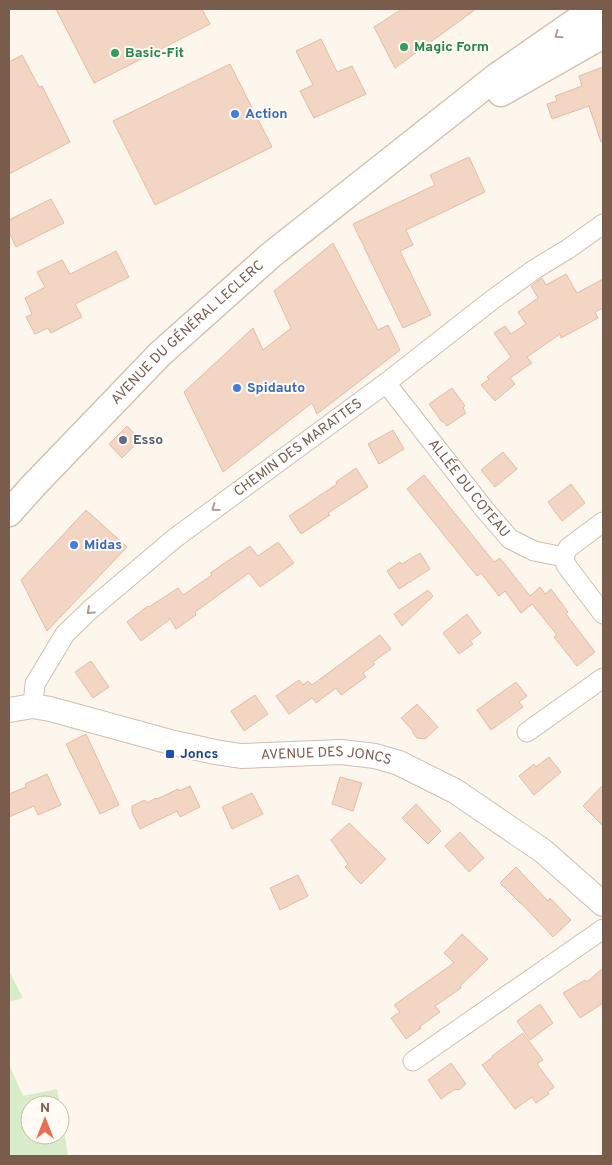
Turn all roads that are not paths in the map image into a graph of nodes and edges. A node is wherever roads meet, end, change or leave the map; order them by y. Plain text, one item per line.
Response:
1 (599, 9) edge
2 (603, 35) edge
3 (382, 168) junction
4 (603, 224) edge
5 (386, 383) junction
6 (9, 513) edge
7 (603, 522) edge
8 (564, 557) junction
9 (603, 614) edge
10 (603, 678) edge
11 (33, 706) junction
12 (9, 710) edge
13 (527, 732) dead end
14 (603, 904) edge
15 (603, 929) edge
16 (413, 1061) dead end

1 -> 3 main road, AVENUE DU GÉNÉRAL LECLERC
2 - 3 main road, AVENUE DU GÉNÉRAL LECLERC
3 - 6 main road, AVENUE DU GÉNÉRAL LECLERC
4 - 5 street, CHEMIN DES MARATTES
5 - 8 street, ALLÉE DU COTEAU
5 -> 11 street, CHEMIN DES MARATTES
7 - 8 street
8 - 9 street
10 - 13 street
11 - 12 street, AVENUE DES JONCS
11 - 14 street, AVENUE DES JONCS
15 - 16 street

